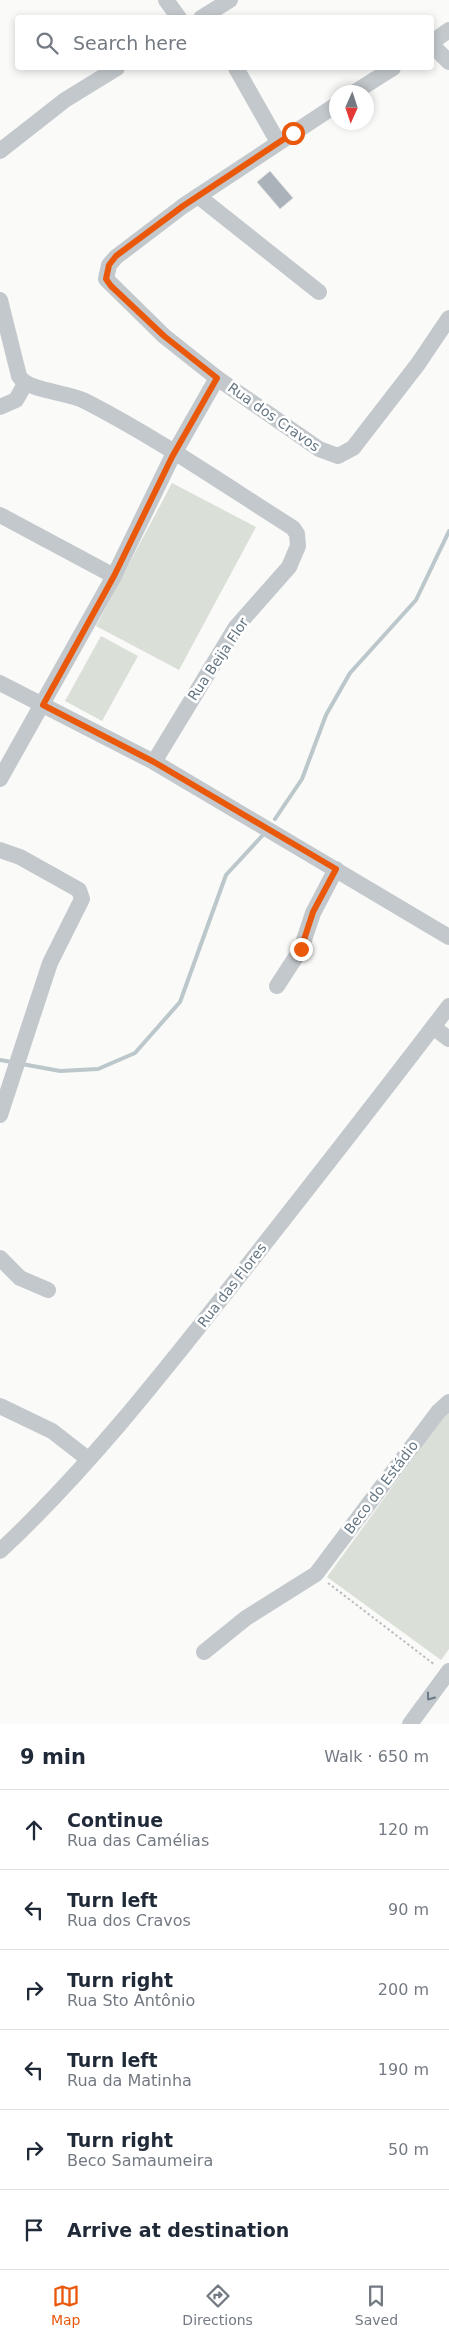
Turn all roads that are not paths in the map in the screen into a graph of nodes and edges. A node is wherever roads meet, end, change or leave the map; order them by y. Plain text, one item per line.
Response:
1 (166, 0) edge
2 (230, 0) edge
3 (177, 15) edge
4 (207, 15) edge
5 (449, 30) edge
6 (434, 42) edge
7 (434, 46) edge
8 (449, 62) edge
9 (114, 70) edge
10 (237, 70) edge
11 (390, 70) edge
12 (366, 85) edge
13 (329, 109) edge
14 (278, 142) junction
15 (0, 151) edge
16 (198, 196) junction
17 (319, 292) dead end
18 (0, 300) edge
19 (449, 318) edge
20 (217, 378) junction
21 (25, 384) junction
22 (0, 407) edge
23 (174, 452) junction
24 (0, 515) edge
25 (114, 576) junction
26 (0, 683) edge
27 (43, 705) junction
28 (154, 762) junction
29 (0, 779) edge
30 (0, 850) edge
31 (336, 869) junction
32 (449, 937) edge
33 (277, 986) dead end
34 (449, 1006) edge
35 (433, 1027) junction
36 (449, 1039) edge
37 (0, 1116) edge
38 (0, 1258) edge
39 (48, 1290) dead end
40 (449, 1402) edge
41 (0, 1406) edge
42 (88, 1459) junction
43 (0, 1551) edge
44 (204, 1652) dead end
45 (448, 1672) edge
46 (410, 1724) edge

1 - 3 street
2 - 4 street
5 - 6 street
7 - 8 street
9 - 15 street
10 - 14 street
11 - 12 street
13 - 14 street
14 - 16 street
16 - 17 street
16 - 20 street, Rua dos Cravos
18 - 21 street
19 - 20 street, Rua dos Cravos
20 - 23 street
21 - 22 street
21 - 23 street
23 - 25 street
23 - 28 street, Rua Beija Flor
24 - 25 street
25 - 27 street
26 - 27 street
27 - 28 street
27 - 29 street
28 - 31 street
30 - 37 street
31 - 32 street
31 - 33 street
34 - 35 street, Rua das Flores
35 - 36 street
35 - 42 street, Rua das Flores
38 - 39 street
40 - 44 street, Beco do Estádio
41 - 42 street
42 - 43 street, Rua das Flores
45 -> 46 street

